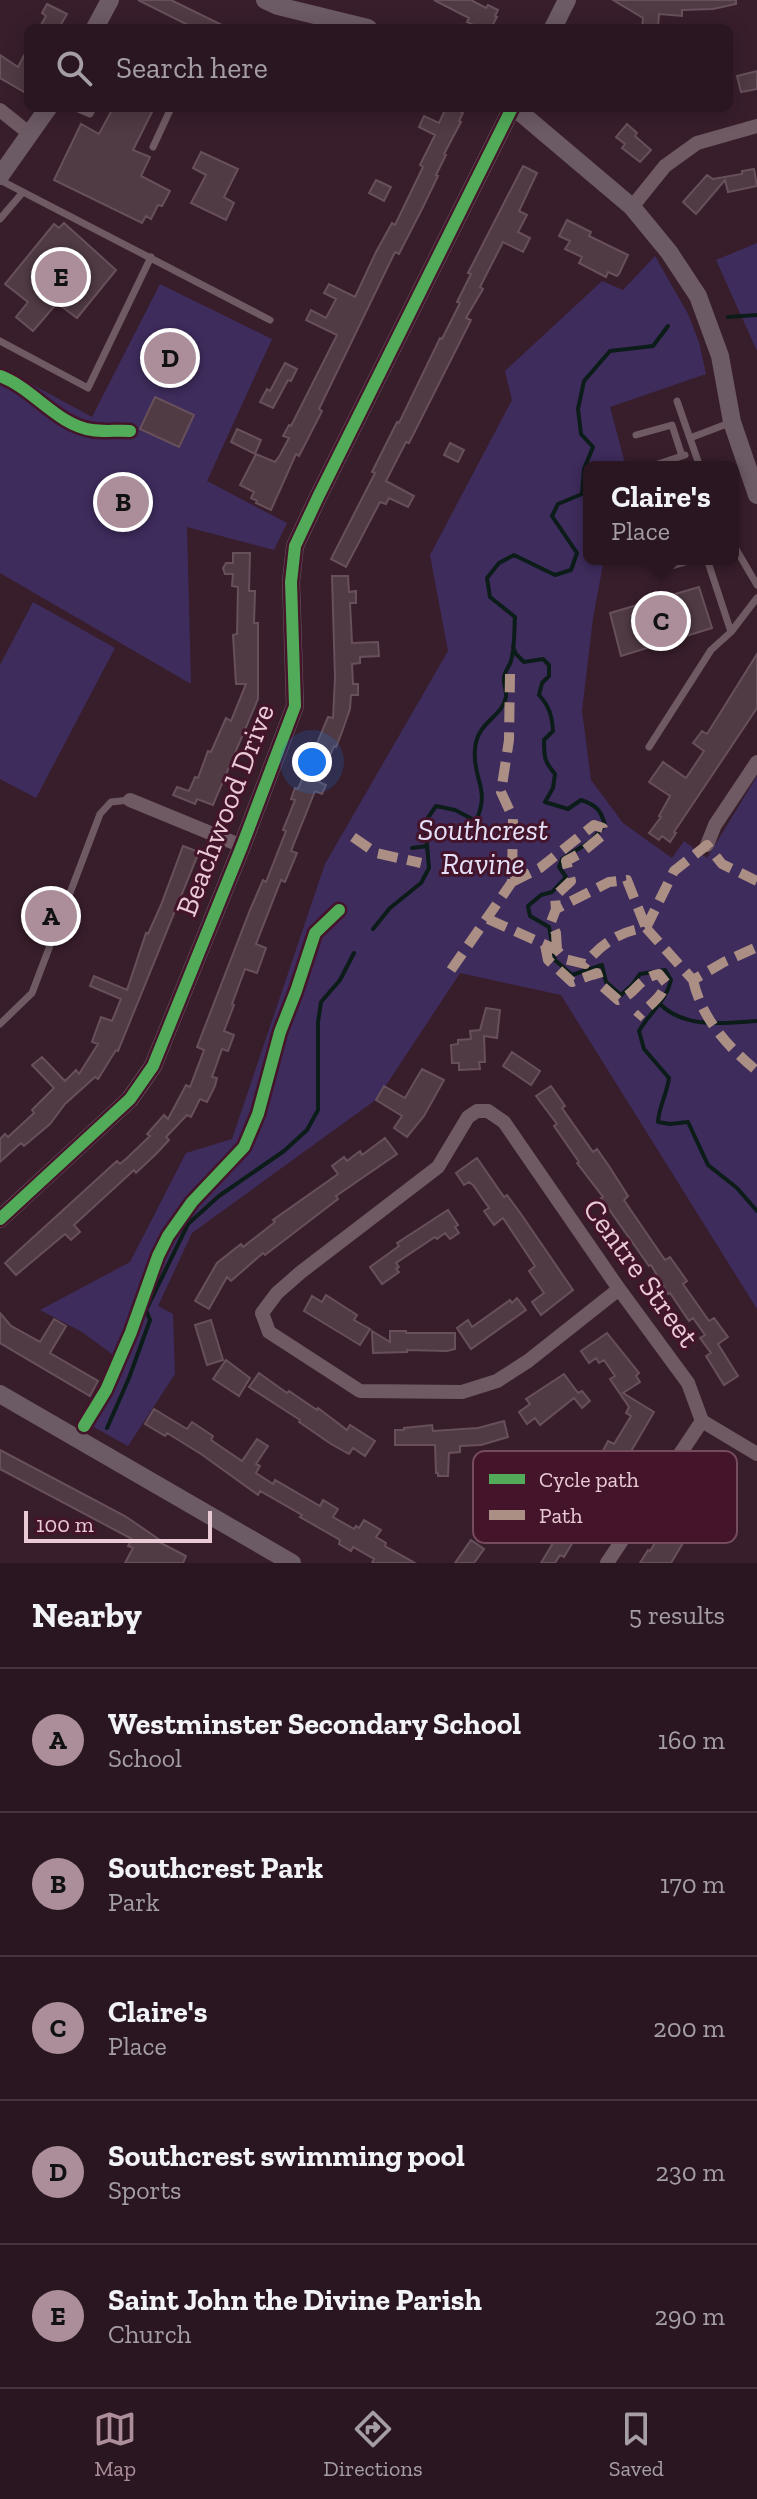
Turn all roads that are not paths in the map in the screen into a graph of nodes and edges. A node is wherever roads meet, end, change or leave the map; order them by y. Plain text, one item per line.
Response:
1 (110, 0) edge
2 (265, 0) edge
3 (567, 0) edge
4 (98, 24) edge
5 (352, 24) edge
6 (555, 24) edge
7 (0, 110) edge
8 (45, 112) edge
9 (169, 112) edge
10 (512, 112) edge
11 (519, 112) edge
12 (757, 126) edge
13 (30, 134) junction
14 (153, 147) dead end
15 (0, 178) edge
16 (23, 192) junction
17 (632, 207) junction
18 (0, 219) edge
19 (151, 257) junction
20 (270, 320) dead end
21 (0, 341) edge
22 (677, 401) dead end
23 (732, 422) junction
24 (636, 435) dead end
25 (690, 438) junction
26 (694, 451) junction
27 (682, 456) junction
28 (667, 461) edge
29 (698, 461) edge
30 (757, 495) edge
31 (739, 555) edge
32 (675, 565) edge
33 (709, 565) edge
34 (658, 570) dead end
35 (757, 585) edge
36 (757, 598) edge
37 (731, 632) junction
38 (649, 747) dead end
39 (757, 762) edge
40 (130, 800) joint
41 (707, 845) dead end
42 (242, 846) junction
43 (0, 1024) edge
44 (0, 1219) edge
45 (619, 1289) junction
46 (0, 1394) edge
47 (702, 1421) junction
48 (682, 1451) edge
49 (757, 1454) edge
50 (620, 1543) edge
51 (292, 1563) edge
52 (607, 1563) edge

1 - 4 street
2 - 5 street
3 - 6 street
7 - 13 street
8 - 13 street
9 - 14 lane
10 - 42 street, Beachwood Drive
11 - 17 street
12 - 17 street
13 - 15 street
15 - 16 lane
16 - 18 lane
16 - 19 lane
17 - 23 street
19 - 20 lane
19 - 21 lane
22 - 25 lane
23 - 25 lane
23 - 30 street
24 - 27 lane
25 - 26 lane
26 - 27 lane
26 - 29 lane
27 - 28 lane
31 - 35 lane
32 - 34 lane
33 - 37 lane
36 - 37 lane
37 - 38 lane
39 - 41 street
40 - 42 street
40 - 43 lane
42 - 44 street, Beachwood Drive
45 - 45 street, Centre Street
45 - 47 street, Centre Street
46 - 51 street
47 - 48 street
47 - 49 street
50 - 52 street

